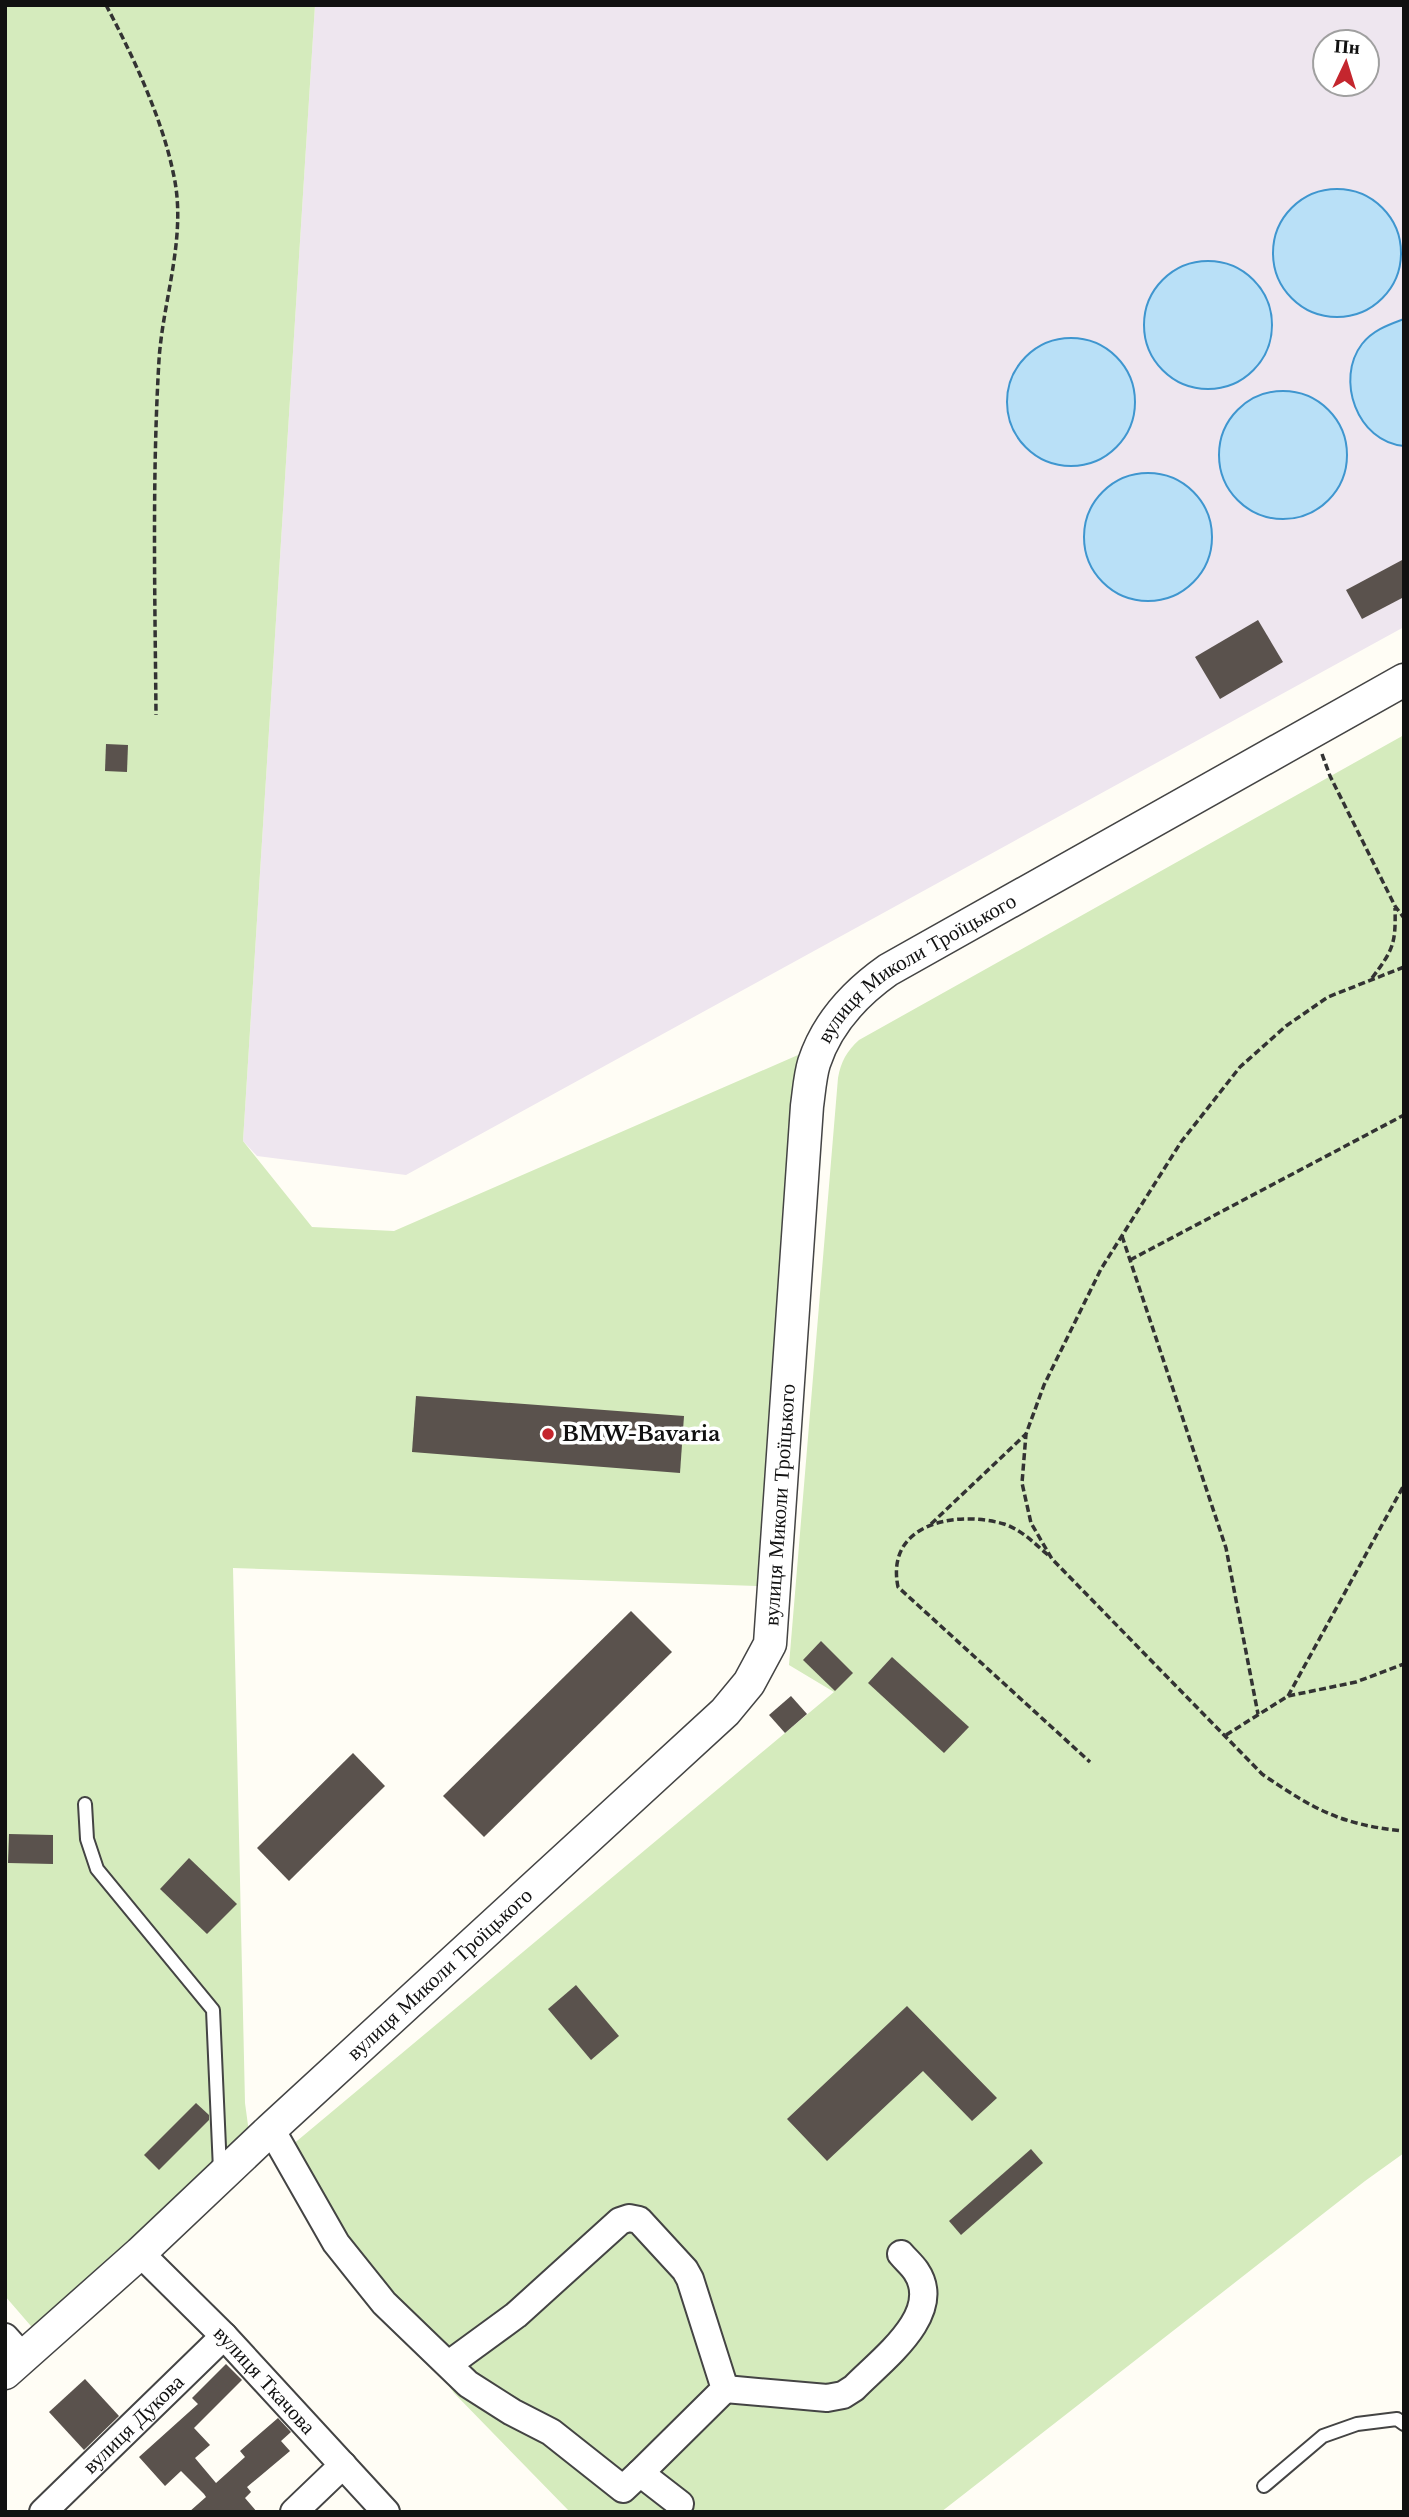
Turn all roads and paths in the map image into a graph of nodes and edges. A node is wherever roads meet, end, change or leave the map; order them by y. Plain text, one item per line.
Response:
1 (106, 5) edge
2 (1404, 680) edge
3 (156, 715) dead end
4 (1314, 730) junction
5 (1395, 906) junction
6 (1404, 918) edge
7 (1404, 967) edge
8 (1371, 979) junction
9 (1404, 1115) edge
10 (1122, 1236) junction
11 (1130, 1260) junction
12 (1026, 1434) junction
13 (1404, 1485) edge
14 (929, 1526) junction
15 (1052, 1559) junction
16 (1404, 1664) edge
17 (1288, 1696) junction
18 (1258, 1714) junction
19 (1225, 1736) junction
20 (1090, 1762) dead end
21 (85, 1804) dead end
22 (1404, 1831) edge
23 (271, 2129) junction
24 (220, 2177) junction
25 (140, 2253) junction
26 (901, 2254) dead end
27 (224, 2336) junction
28 (11, 2356) edge
29 (449, 2364) junction
30 (725, 2389) junction
31 (1404, 2424) edge
32 (343, 2465) junction
33 (640, 2473) junction
34 (1264, 2486) dead end
35 (680, 2504) dead end
36 (43, 2512) edge
37 (294, 2512) edge
38 (386, 2512) edge

1 - 3 path
2 - 4 street, вулиця Миколи Троїцького
4 - 5 path
4 - 23 street, вулиця Миколи Троїцького
5 - 6 path
5 - 8 path
7 - 8 path
8 - 10 path
9 - 11 path
10 - 11 path
10 - 12 path
11 - 18 path
12 - 14 path
12 - 15 path
13 - 17 path
14 - 15 path
14 - 20 path
15 - 19 path
16 - 17 path
17 - 18 path
18 - 19 path
19 - 22 path
21 - 24 lane
23 - 24 street, вулиця Миколи Троїцького
23 - 29 street
24 - 25 street, вулиця Миколи Троїцького
25 - 27 street, вулиця Ткачова
25 - 28 street, вулиця Миколи Троїцького
26 - 30 street
27 - 32 street, вулиця Ткачова
27 - 36 street, вулиця Дукова
29 - 30 street
29 - 33 street
30 - 33 street
31 - 34 lane
32 - 37 street
32 - 38 street, вулиця Ткачова
33 - 35 street

